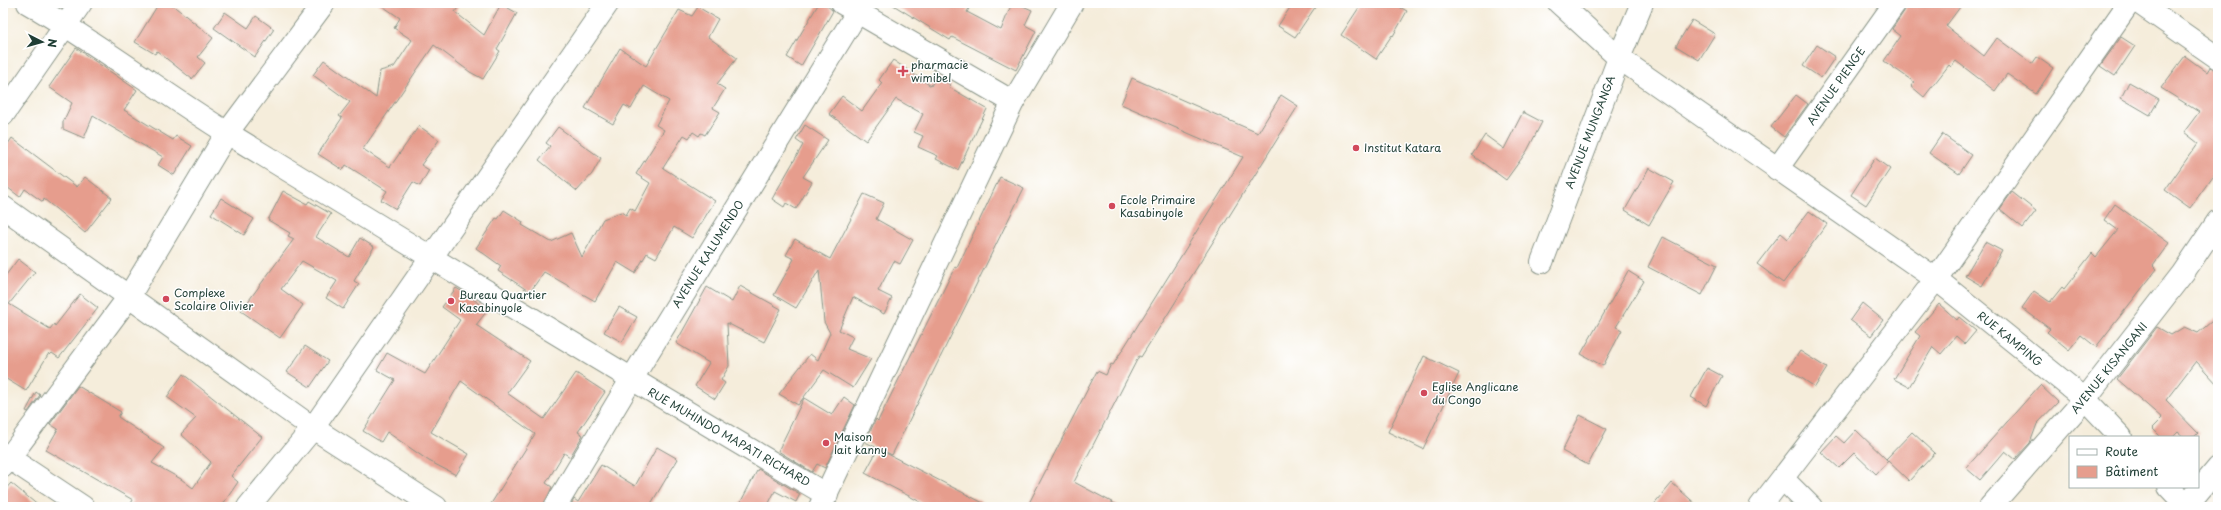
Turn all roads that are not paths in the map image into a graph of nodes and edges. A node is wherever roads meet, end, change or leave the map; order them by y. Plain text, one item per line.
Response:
1 (28, 3) edge
2 (81, 3) edge
3 (324, 3) edge
4 (608, 3) edge
5 (1072, 3) edge
6 (1559, 3) edge
7 (1642, 3) edge
8 (1895, 3) edge
9 (2128, 3) edge
10 (2139, 3) edge
11 (854, 6) edge
12 (66, 25) junction
13 (1618, 58) junction
14 (2218, 58) edge
15 (1013, 102) junction
16 (3, 115) edge
17 (227, 132) junction
18 (1777, 169) junction
19 (3, 207) edge
20 (2218, 221) edge
21 (431, 256) junction
22 (1542, 262) dead end
23 (1936, 279) junction
24 (128, 298) junction
25 (631, 380) junction
26 (2085, 400) junction
27 (313, 428) junction
28 (2120, 436) edge
29 (5, 460) edge
30 (2218, 468) edge
31 (1783, 479) junction
32 (2170, 488) edge
33 (823, 501) edge
34 (2187, 506) edge
35 (83, 507) edge
36 (248, 507) edge
37 (436, 507) edge
38 (555, 507) edge
39 (1760, 507) edge
40 (1811, 507) edge
41 (1990, 507) edge

1 - 12 street, RUE MUHINDO MAPATI RICHARD
2 - 12 street
3 - 17 street
4 - 21 street
5 - 15 street
6 - 13 street, RUE KAMPING
7 - 13 street, AVENUE MUNGANGA
8 - 18 street, AVENUE PIENGE
9 - 23 street
10 - 14 street
11 - 15 street
11 - 25 street, AVENUE KALUMENDO
12 - 16 street
12 - 17 street, RUE MUHINDO MAPATI RICHARD
13 - 18 street, RUE KAMPING
13 - 22 street, AVENUE MUNGANGA
15 - 33 street
17 - 21 street, RUE MUHINDO MAPATI RICHARD
17 - 24 street
18 - 23 street, RUE KAMPING
19 - 24 street
20 - 26 street, AVENUE KISANGANI
21 - 25 street, RUE MUHINDO MAPATI RICHARD
21 - 27 street
23 - 26 street, RUE KAMPING
23 - 31 street
24 - 27 street
24 - 29 street
25 - 33 street, RUE MUHINDO MAPATI RICHARD
25 - 38 street, AVENUE KALUMENDO
26 - 28 street, RUE KAMPING
26 - 41 street, AVENUE KISANGANI
27 - 36 street
27 - 37 street
29 - 35 street
30 - 34 street
31 - 39 street
31 - 40 street
32 - 34 street

